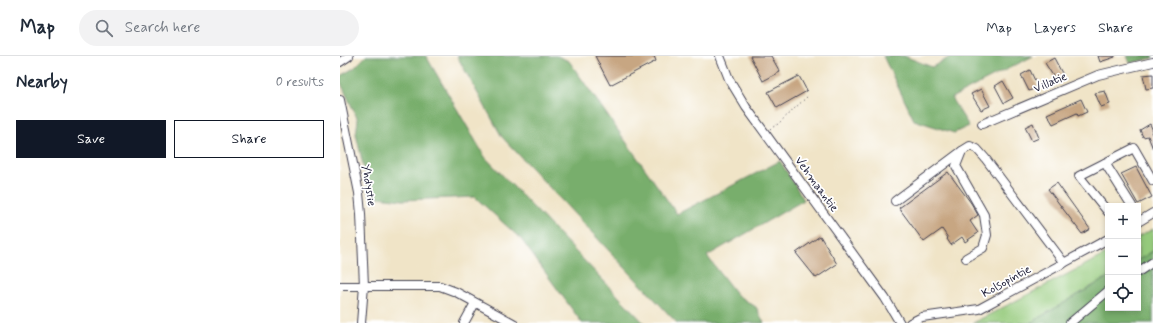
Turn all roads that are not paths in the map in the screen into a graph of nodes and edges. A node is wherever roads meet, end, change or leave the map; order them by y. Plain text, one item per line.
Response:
1 (349, 56) edge
2 (720, 56) edge
3 (340, 62) edge
4 (1153, 62) edge
5 (340, 100) edge
6 (982, 124) dead end
7 (962, 151) junction
8 (1104, 163) junction
9 (1153, 181) edge
10 (895, 201) dead end
11 (1130, 203) edge
12 (1105, 208) edge
13 (1153, 214) edge
14 (1141, 218) edge
15 (1105, 241) edge
16 (966, 258) dead end
17 (1153, 262) edge
18 (1064, 263) junction
19 (1141, 270) edge
20 (340, 286) edge
21 (364, 286) junction
22 (1105, 294) edge
23 (475, 302) junction
24 (360, 323) edge
25 (464, 323) edge
26 (513, 323) edge
27 (900, 323) edge
28 (910, 323) edge
29 (1070, 323) edge

1 - 3 street
2 - 27 street, Vehmaantie
4 - 6 street, Villatie
5 - 21 street, Yhdystie
7 - 10 street
7 - 16 street
7 - 18 street
8 - 9 street
8 - 11 street
8 - 12 street
13 - 14 street
15 - 18 street, Kolsopintie
17 - 19 street
18 - 28 street, Kolsopintie
20 - 21 street
21 - 23 street
21 - 24 street, Yhdystie
22 - 29 street
23 - 25 street
23 - 26 street

